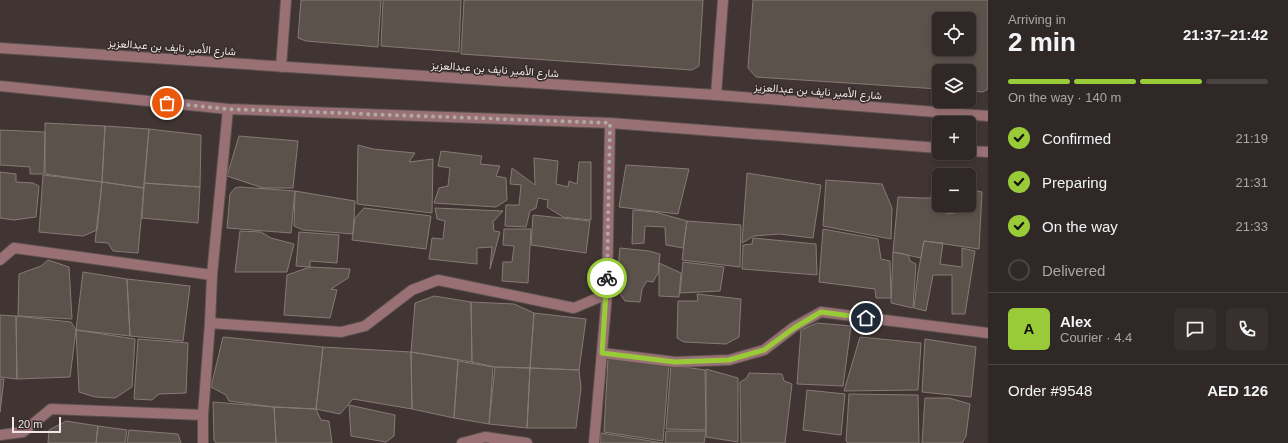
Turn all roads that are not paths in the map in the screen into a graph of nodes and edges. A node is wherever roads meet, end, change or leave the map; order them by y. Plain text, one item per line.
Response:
1 (286, 0) edge
2 (723, 0) edge
3 (0, 48) edge
4 (282, 67) junction
5 (0, 86) edge
6 (716, 96) junction
7 (228, 109) junction
8 (988, 116) edge
9 (610, 123) junction
10 (932, 147) edge
11 (976, 151) edge
12 (988, 152) edge
13 (0, 260) edge
14 (212, 275) junction
15 (607, 294) junction
16 (210, 323) junction
17 (988, 333) edge
18 (602, 353) junction
19 (203, 415) junction
20 (0, 435) edge
21 (203, 443) edge
22 (462, 443) edge
23 (527, 443) edge
24 (594, 443) edge

1 - 4 street
2 - 6 street
3 - 4 street, شارع الأمير نايف بن عبدالعزيز
4 - 6 street, شارع الأمير نايف بن عبدالعزيز
5 - 7 street
6 - 8 street, شارع الأمير نايف بن عبدالعزيز
7 - 9 street
7 - 14 street
9 - 10 street
9 - 15 street
11 - 12 street
13 - 14 street
14 - 16 street
15 - 16 street
15 - 18 street
16 - 19 street
17 - 18 street
18 - 24 street
19 - 20 street
19 - 21 street
22 - 23 street

